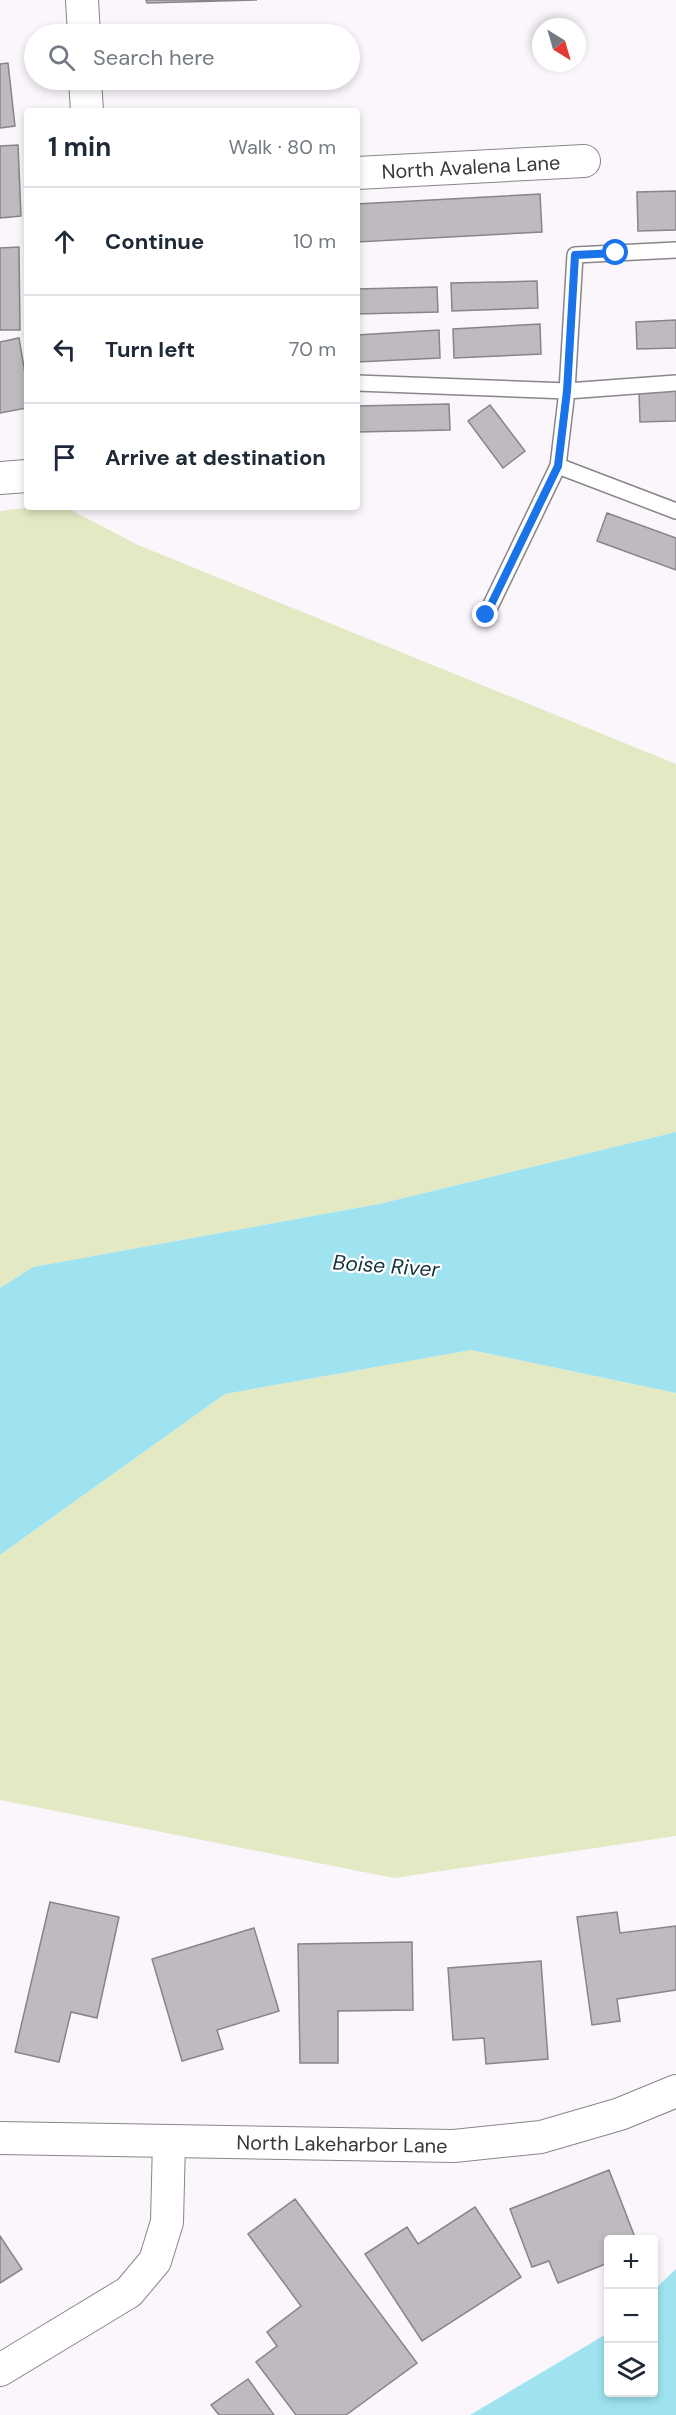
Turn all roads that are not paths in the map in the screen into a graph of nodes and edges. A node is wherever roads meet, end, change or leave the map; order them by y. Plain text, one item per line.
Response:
1 (82, 0) edge
2 (83, 24) edge
3 (86, 90) edge
4 (87, 108) edge
5 (584, 161) dead end
6 (360, 173) edge
7 (676, 250) edge
8 (360, 382) edge
9 (676, 383) edge
10 (567, 391) junction
11 (558, 466) junction
12 (24, 476) edge
13 (0, 478) edge
14 (676, 511) edge
15 (486, 615) dead end
16 (676, 2091) edge
17 (0, 2138) edge
18 (169, 2141) junction
19 (0, 2370) edge

1 - 2 street
3 - 4 street
5 - 6 street, North Avalena Lane
7 - 10 lane
8 - 10 lane
9 - 10 lane
10 - 11 lane
11 - 14 lane
11 - 15 lane
12 - 13 street
16 - 18 street, North Lakeharbor Lane
17 - 18 street, North Lakeharbor Lane
18 - 19 street

